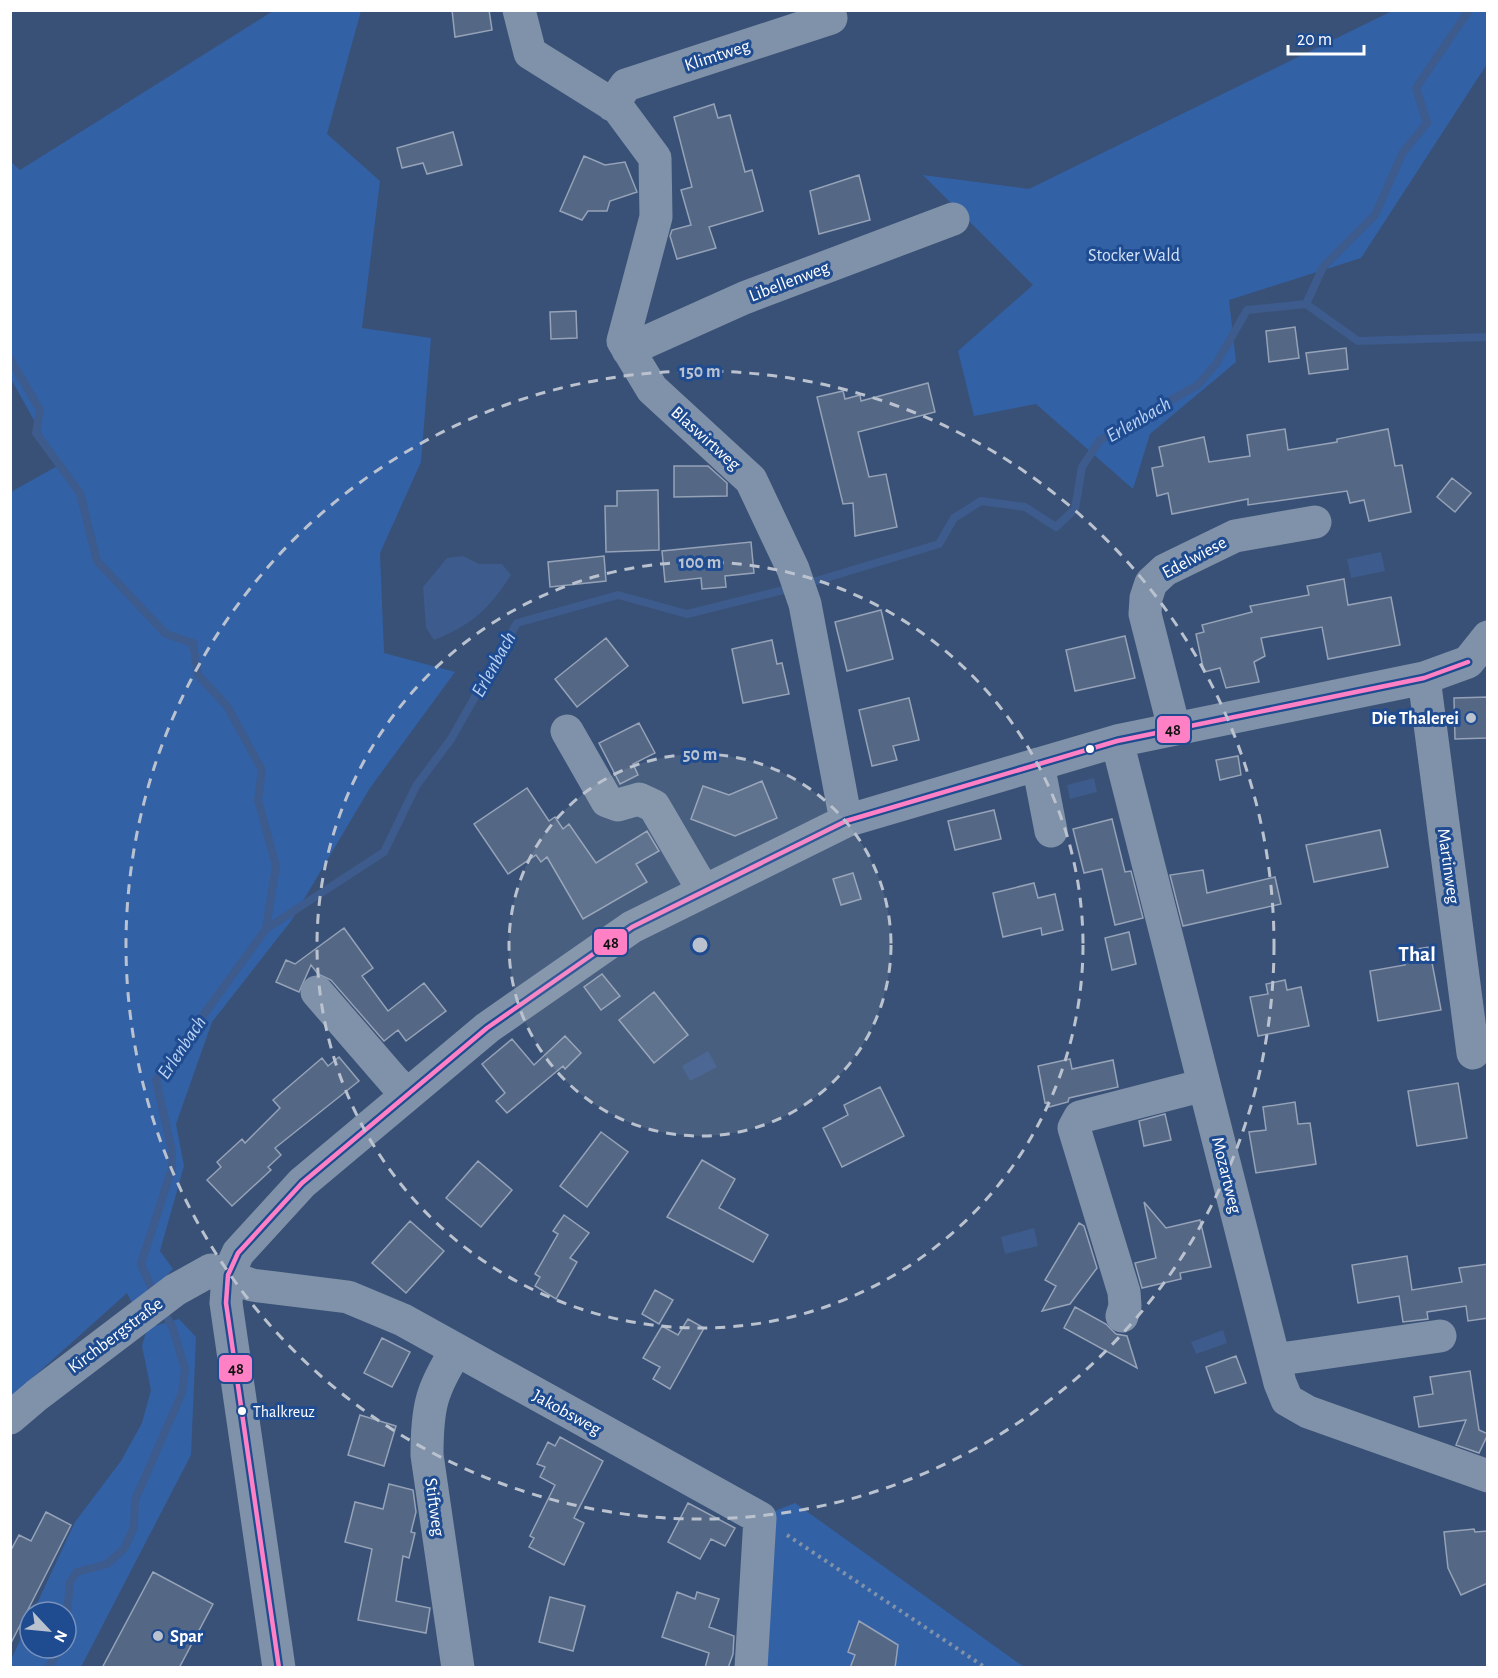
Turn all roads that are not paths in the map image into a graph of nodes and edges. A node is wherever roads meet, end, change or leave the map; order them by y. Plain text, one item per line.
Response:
1 (519, 10) edge
2 (831, 18) dead end
3 (612, 105) junction
4 (953, 219) dead end
5 (628, 350) junction
6 (1315, 522) dead end
7 (1481, 656) edge
8 (1424, 678) junction
9 (1174, 728) junction
10 (567, 731) dead end
11 (1117, 741) junction
12 (1038, 764) junction
13 (846, 821) junction
14 (1051, 831) dead end
15 (703, 890) junction
16 (317, 992) dead end
17 (1473, 1053) dead end
18 (1204, 1085) junction
19 (408, 1094) junction
20 (228, 1275) junction
21 (1122, 1316) dead end
22 (1440, 1336) dead end
23 (456, 1351) junction
24 (1274, 1360) junction
25 (10, 1418) edge
26 (1488, 1476) edge
27 (279, 1668) edge
28 (458, 1668) edge
29 (751, 1668) edge

1 - 3 street
2 - 3 street, Klimtweg
3 - 5 street
4 - 5 street, Libellenweg
5 - 13 street, Blaswirtweg
6 - 9 street, Edelwiese
7 - 8 street
8 - 9 street
8 - 17 street, Martinweg
9 - 11 street
10 - 15 street
11 - 12 street
11 - 18 street, Mozartweg
12 - 13 street
12 - 14 street
13 - 15 street
15 - 19 street
16 - 19 street
18 - 21 street
18 - 24 street, Mozartweg
19 - 20 street
20 - 23 street, Jakobsweg
20 - 25 street, Kirchbergstraße
20 - 27 street
22 - 24 street
23 - 28 street, Stiftweg
23 - 29 street, Jakobsweg
24 - 26 street, Mozartweg

